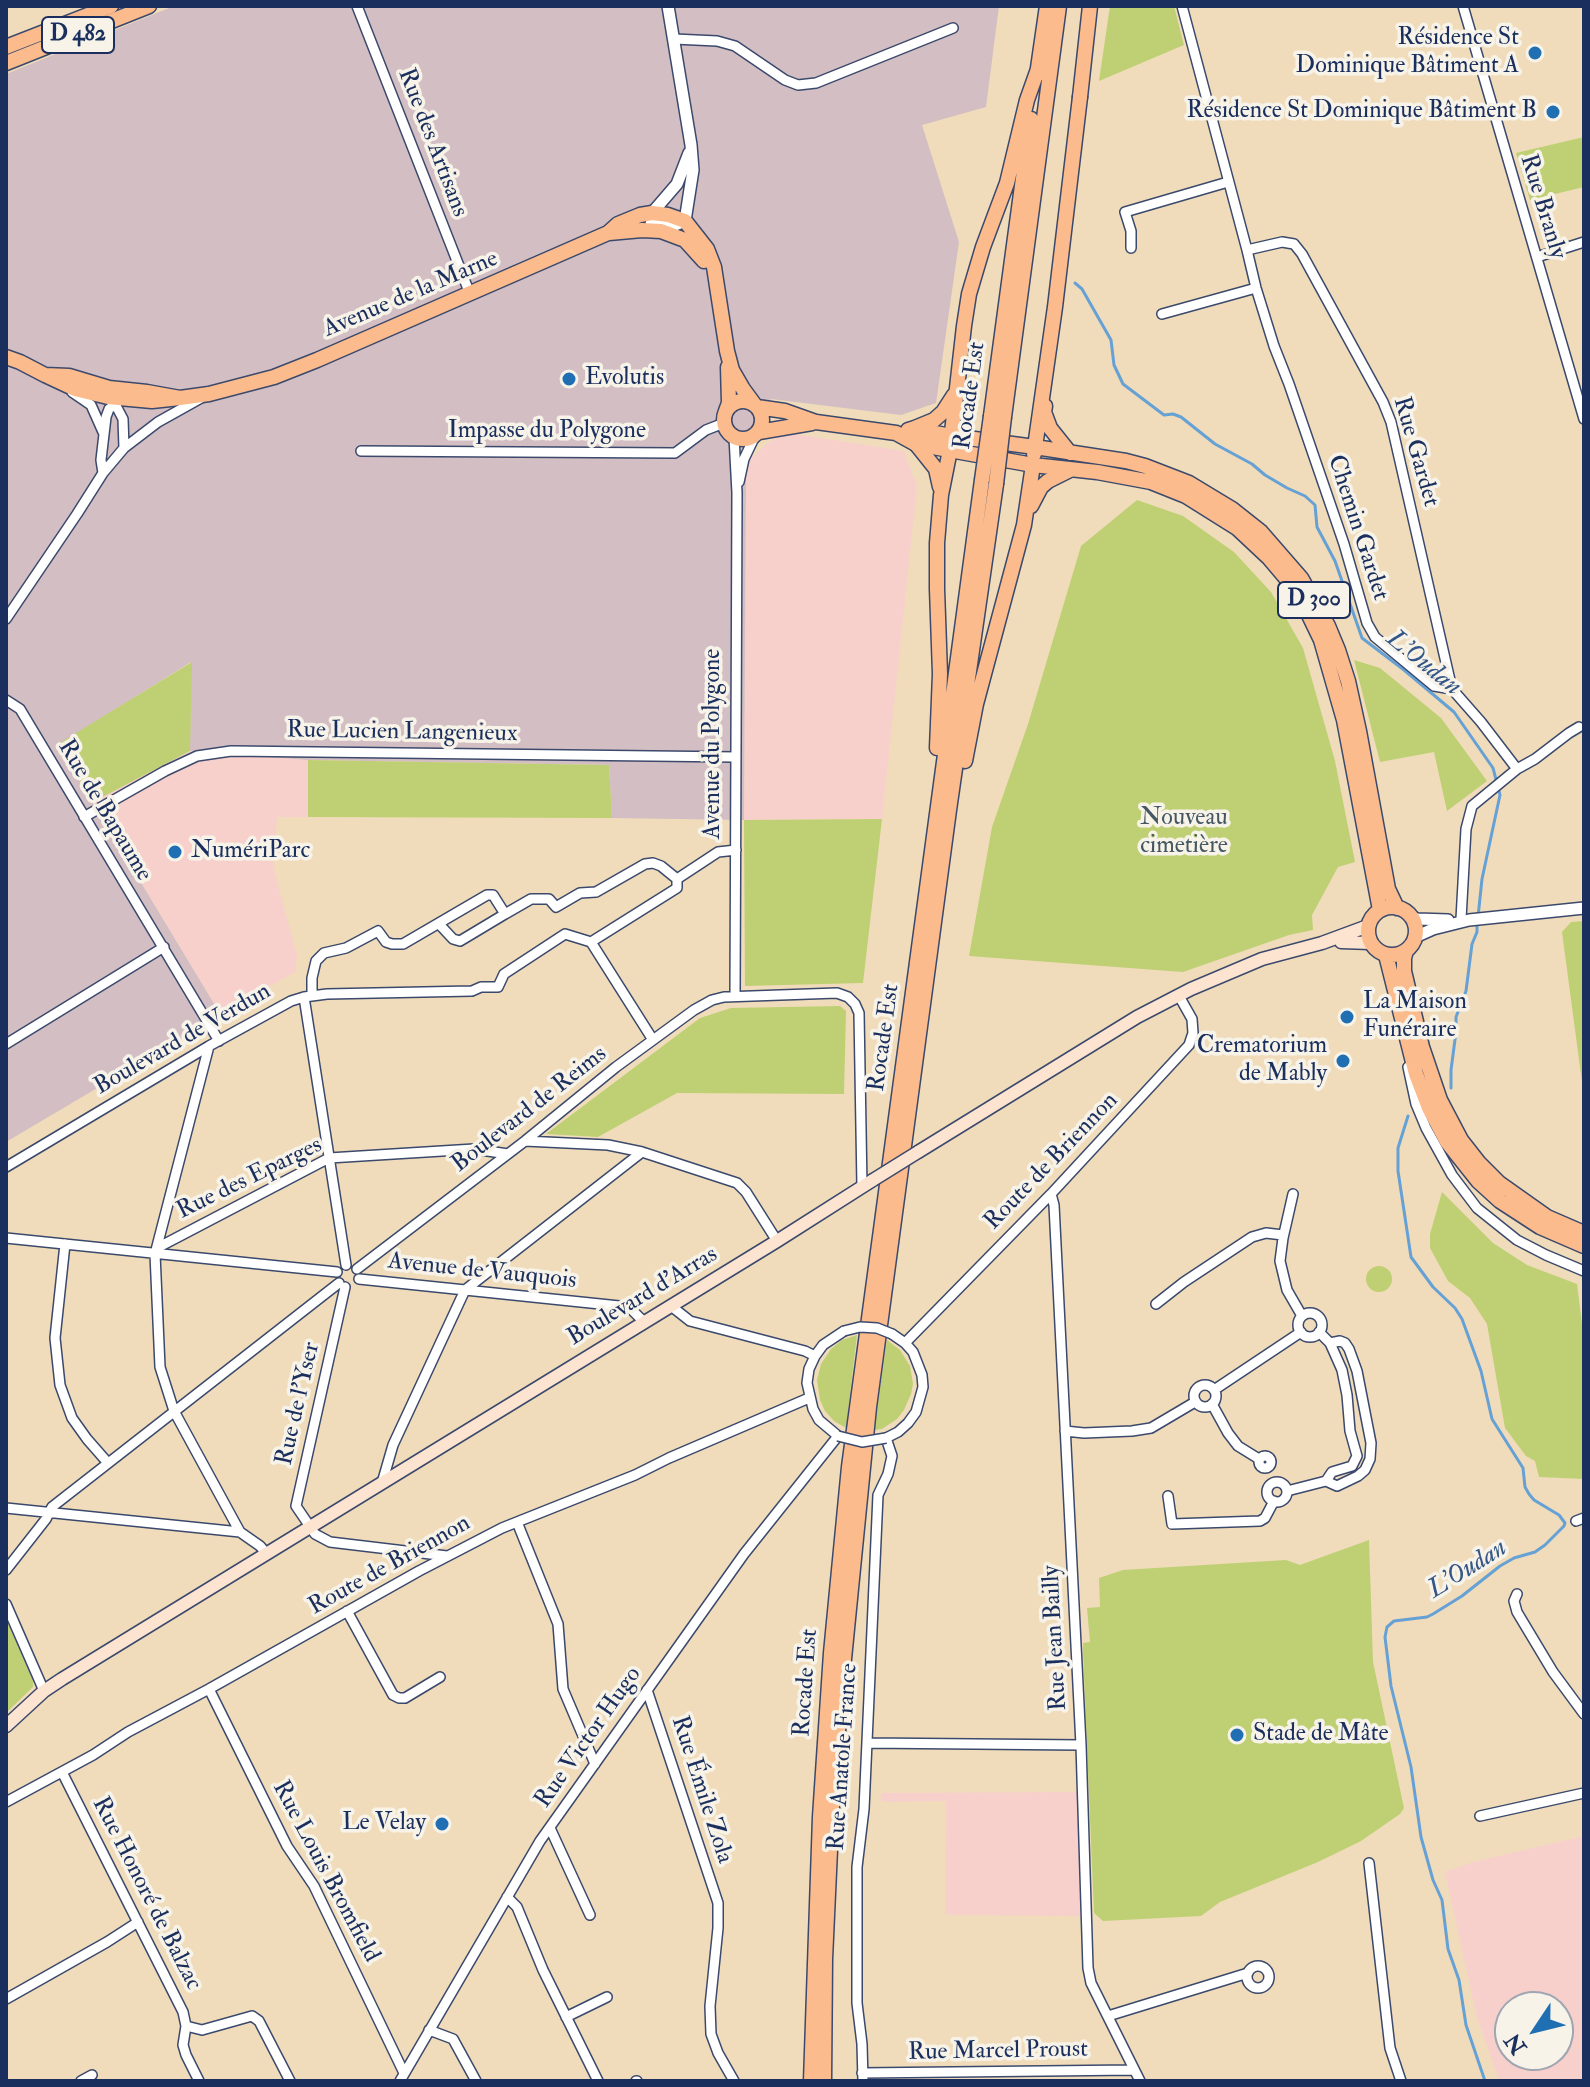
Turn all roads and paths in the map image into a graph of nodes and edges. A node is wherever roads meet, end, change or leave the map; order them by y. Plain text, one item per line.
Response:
1 (111, 6) edge
2 (149, 6) edge
3 (357, 6) edge
4 (668, 6) edge
5 (1047, 6) edge
6 (1059, 6) edge
7 (1093, 6) edge
8 (1182, 6) edge
9 (1463, 6) edge
10 (127, 10) edge
11 (953, 28) dead end
12 (674, 39) junction
13 (10, 50) edge
14 (1036, 100) junction
15 (1030, 135) junction
16 (691, 145) junction
17 (1228, 182) junction
18 (652, 213) junction
19 (685, 221) junction
20 (608, 233) junction
21 (1584, 242) edge
22 (1131, 248) dead end
23 (1247, 250) junction
24 (1537, 257) junction
25 (715, 284) junction
26 (1256, 288) junction
27 (470, 294) junction
28 (1162, 314) dead end
29 (1050, 341) junction
30 (727, 351) junction
31 (7, 359) edge
32 (45, 375) junction
33 (92, 383) junction
34 (956, 392) junction
35 (209, 394) junction
36 (120, 397) junction
37 (755, 405) junction
38 (725, 417) junction
39 (1584, 419) edge
40 (816, 422) junction
41 (912, 429) junction
42 (103, 432) junction
43 (896, 433) junction
44 (757, 434) junction
45 (734, 437) junction
46 (951, 443) junction
47 (916, 444) junction
48 (1035, 447) junction
49 (124, 448) junction
50 (361, 451) dead end
51 (1070, 453) junction
52 (1033, 465) junction
53 (1070, 470) junction
54 (103, 473) junction
55 (989, 482) junction
56 (737, 493) junction
57 (941, 495) junction
58 (1024, 525) junction
59 (6, 619) edge
60 (1452, 689) junction
61 (6, 700) edge
62 (1582, 727) edge
63 (736, 757) junction
64 (1517, 769) junction
65 (942, 772) junction
66 (949, 810) junction
67 (84, 817) junction
68 (736, 850) junction
69 (677, 879) junction
70 (1397, 908) junction
71 (1584, 908) edge
72 (1380, 910) junction
73 (505, 914) junction
74 (1411, 917) junction
75 (1465, 920) junction
76 (439, 924) junction
77 (1368, 926) junction
78 (1415, 937) junction
79 (591, 942) junction
80 (1322, 943) junction
81 (1371, 943) junction
82 (164, 947) junction
83 (1406, 951) junction
84 (1386, 955) junction
85 (308, 996) junction
86 (735, 996) junction
87 (1179, 996) junction
88 (1406, 1003) junction
89 (653, 1040) junction
90 (219, 1041) junction
91 (6, 1044) edge
92 (209, 1046) junction
93 (525, 1141) junction
94 (642, 1152) junction
95 (508, 1154) junction
96 (329, 1158) junction
97 (6, 1167) edge
98 (868, 1183) junction
99 (1051, 1194) junction
100 (1293, 1194) dead end
101 (1584, 1233) edge
102 (1283, 1235) junction
103 (6, 1238) edge
104 (777, 1241) junction
105 (65, 1244) junction
106 (1584, 1246) edge
107 (156, 1251) junction
108 (346, 1265) junction
109 (1584, 1271) edge
110 (358, 1274) junction
111 (340, 1281) junction
112 (465, 1290) junction
113 (1156, 1304) dead end
114 (671, 1306) junction
115 (1302, 1316) junction
116 (643, 1321) junction
117 (1301, 1332) junction
118 (1319, 1332) junction
119 (905, 1343) junction
120 (1330, 1343) junction
121 (815, 1356) junction
122 (1214, 1390) junction
123 (809, 1398) junction
124 (1195, 1402) junction
125 (1212, 1404) junction
126 (174, 1411) junction
127 (1065, 1431) junction
128 (838, 1436) junction
129 (886, 1438) junction
130 (108, 1463) junction
131 (1326, 1481) junction
132 (382, 1483) junction
133 (1274, 1483) junction
134 (1287, 1491) junction
135 (1168, 1496) dead end
136 (1274, 1501) junction
137 (6, 1508) edge
138 (49, 1513) junction
139 (517, 1522) junction
140 (309, 1526) junction
141 (240, 1532) junction
142 (266, 1553) junction
143 (447, 1556) junction
144 (6, 1570) edge
145 (1517, 1594) dead end
146 (6, 1604) edge
147 (347, 1611) junction
148 (440, 1677) dead end
149 (209, 1689) junction
150 (647, 1690) junction
151 (44, 1691) junction
152 (1584, 1714) edge
153 (6, 1726) edge
154 (867, 1743) junction
155 (1081, 1745) junction
156 (595, 1764) junction
157 (62, 1772) junction
158 (1584, 1793) edge
159 (6, 1802) edge
160 (1480, 1816) dead end
161 (550, 1828) junction
162 (1369, 1863) dead end
163 (507, 1897) junction
164 (590, 1915) dead end
165 (138, 1922) junction
166 (1248, 1973) dead end
167 (607, 1997) dead end
168 (6, 1999) edge
169 (1108, 2016) junction
170 (566, 2017) junction
171 (186, 2026) junction
172 (429, 2030) junction
173 (1134, 2070) junction
174 (92, 2075) dead end
175 (1072, 2076) edge
176 (402, 2077) edge
177 (862, 2077) edge
178 (950, 2077) edge
179 (81, 2081) edge
180 (199, 2081) edge
181 (290, 2081) edge
182 (476, 2081) edge
183 (598, 2081) edge
184 (734, 2081) edge
185 (811, 2081) edge
186 (824, 2081) edge
187 (1140, 2081) edge
188 (1401, 2081) edge

1 - 13 main road, D 482
2 - 10 main road, D 482
3 - 27 street, Rue des Artisans
4 - 12 street
5 - 14 main road, Rocade Est
6 - 14 main road, Rocade Est
7 - 29 main road
8 - 17 street, Chemin Gardet
9 - 24 street, Rue Branly
10 - 13 main road, D 482
11 - 12 street
12 - 16 street
14 - 15 main road, Rocade Est
14 - 15 main road
15 - 34 main road
15 - 55 main road, Rocade Est, bridge
16 - 18 street, Avenue de la Marne
16 - 19 street
17 - 22 street
17 - 23 street, Chemin Gardet
18 - 19 main road
18 - 20 main road, Avenue de la Marne
19 - 20 street
19 - 25 main road
20 - 25 main road
20 - 27 main road, Avenue de la Marne
21 - 24 street
23 - 26 street, Chemin Gardet
23 - 60 street, Rue Gardet
24 - 39 street, Rue Branly
25 - 30 main road
26 - 28 street
26 - 60 street, Chemin Gardet
27 - 35 main road, Avenue de la Marne
29 - 48 main road
29 - 51 main road
30 - 37 main road
30 - 38 main road
31 - 32 main road, Avenue de la Marne
32 - 33 main road, Avenue de la Marne
32 - 36 main road, Avenue de la Marne
32 - 42 street
33 - 36 street
33 - 36 main road, Avenue de la Marne
34 - 41 main road
34 - 46 main road
35 - 36 main road, Avenue de la Marne
35 - 49 street
36 - 42 street
36 - 49 street
37 - 38 main road
37 - 40 main road
37 - 44 main road
38 - 45 main road
38 - 50 street, Impasse du Polygone
40 - 43 main road
40 - 44 main road
41 - 43 main road
41 - 46 main road
42 - 54 street
43 - 47 main road
44 - 45 main road
44 - 56 street, Avenue du Polygone
45 - 56 street, Avenue du Polygone
46 - 47 main road
46 - 48 main road, D 300
46 - 52 main road, D 300
46 - 57 main road
47 - 57 main road
48 - 51 main road, D 300
48 - 52 main road
49 - 54 street
51 - 70 main road, D 300
52 - 53 main road, D 300
52 - 58 main road
53 - 58 main road
53 - 72 main road, D 300
54 - 59 street
55 - 65 main road, Rocade Est
55 - 66 main road, Rocade Est
56 - 63 street, Avenue du Polygone
57 - 65 main road
58 - 66 main road
60 - 64 street
61 - 67 street, Rue de Bapaume
62 - 64 street
63 - 67 street, Rue Lucien Langenieux
63 - 68 street, Avenue du Polygone
64 - 75 street
65 - 185 main road, Rocade Est
66 - 186 main road, Rocade Est
67 - 82 street, Rue de Bapaume
68 - 69 street
68 - 86 street, Avenue du Polygone
69 - 73 street
69 - 79 street
70 - 72 main road
70 - 74 main road
71 - 75 street
72 - 77 main road
73 - 76 street
73 - 76 street
74 - 75 street
74 - 78 main road
75 - 78 street
76 - 85 street
77 - 80 main road, Boulevard d'Arras
77 - 81 main road
78 - 83 main road
79 - 85 street, Boulevard de Verdun
79 - 89 street
80 - 81 main road, Boulevard d'Arras
80 - 87 main road, Boulevard d'Arras
81 - 84 main road
82 - 90 street, Rue de Bapaume
82 - 91 street
83 - 84 main road
83 - 88 main road
84 - 88 main road
85 - 90 street, Boulevard de Verdun
85 - 96 street
86 - 89 street, Boulevard de Reims
86 - 98 street, Boulevard de Reims
87 - 98 main road, Boulevard d'Arras, bridge
87 - 99 street, Route de Briennon
88 - 101 main road
88 - 106 main road
88 - 109 street
89 - 93 street, Boulevard de Reims
90 - 92 street, Boulevard de Verdun
92 - 97 street, Boulevard de Verdun
92 - 107 street
93 - 94 street
93 - 95 street, Boulevard de Reims
94 - 104 street
94 - 112 street
95 - 96 street, Rue des Eparges
95 - 110 street, Boulevard de Reims
96 - 107 street, Rue des Eparges
96 - 108 street
98 - 104 main road, Boulevard d'Arras
99 - 119 street, Route de Briennon
99 - 127 street, Rue Jean Bailly
100 - 102 street
102 - 113 street
102 - 115 street
103 - 105 street
104 - 114 main road, Boulevard d'Arras
105 - 107 street
105 - 130 street
107 - 111 street
107 - 126 street
108 - 110 street
108 - 111 street
110 - 111 street
110 - 112 street, Avenue de Vauquois
111 - 126 street
111 - 140 street, Rue de l'Yser
112 - 116 street, Avenue de Vauquois
112 - 132 street
114 - 116 main road, Boulevard d'Arras
114 - 121 street
115 - 117 street
115 - 118 street
116 - 132 main road, Boulevard d'Arras
117 - 118 street
117 - 122 street
118 - 120 street
119 - 121 street, bridge
119 - 129 street
120 - 131 street
120 - 131 street
121 - 123 street
122 - 124 street
122 - 125 street
123 - 128 street
123 - 139 street, Route de Briennon
124 - 125 street
124 - 127 street
125 - 133 street
126 - 130 street
126 - 141 street
127 - 155 street, Rue Jean Bailly
128 - 129 street, bridge
128 - 150 street, Rue Victor Hugo
129 - 154 street, Rue Anatole France
130 - 138 street
131 - 134 street
132 - 140 main road, Boulevard d'Arras
133 - 134 street
133 - 136 street
134 - 136 street
135 - 136 street
137 - 138 street
138 - 141 street
138 - 144 street
139 - 143 street, Route de Briennon
139 - 156 street
140 - 142 main road, Boulevard d'Arras
140 - 143 street
141 - 142 street
142 - 151 main road, Boulevard d'Arras
143 - 147 street, Route de Briennon
145 - 152 street
146 - 151 street
147 - 148 street
147 - 149 street, Route de Briennon
149 - 157 street, Route de Briennon
149 - 176 street, Rue Louis Bromfield
150 - 156 street, Rue Victor Hugo
150 - 184 street, Rue Émile Zola
151 - 153 main road, Boulevard d'Arras
154 - 155 street
154 - 177 street, Rue Anatole France
155 - 169 street, Rue Jean Bailly
156 - 161 street, Rue Victor Hugo
157 - 159 street, Route de Briennon
157 - 165 street, Rue Honoré de Balzac
158 - 160 street
161 - 163 street, Rue Victor Hugo
161 - 164 street
162 - 188 street
163 - 170 street
163 - 172 street, Rue Victor Hugo
165 - 168 street
165 - 171 street, Rue Honoré de Balzac
166 - 169 street
167 - 170 street
169 - 173 street, Rue Jean Bailly
170 - 183 street
171 - 180 street, Rue Honoré de Balzac
171 - 181 street
172 - 176 street, Rue Victor Hugo
172 - 182 street
173 - 175 street, Rue Marcel Proust
173 - 187 street, Rue Jean Bailly
174 - 179 street
175 - 178 street, Rue Marcel Proust
177 - 178 street, Rue Marcel Proust

